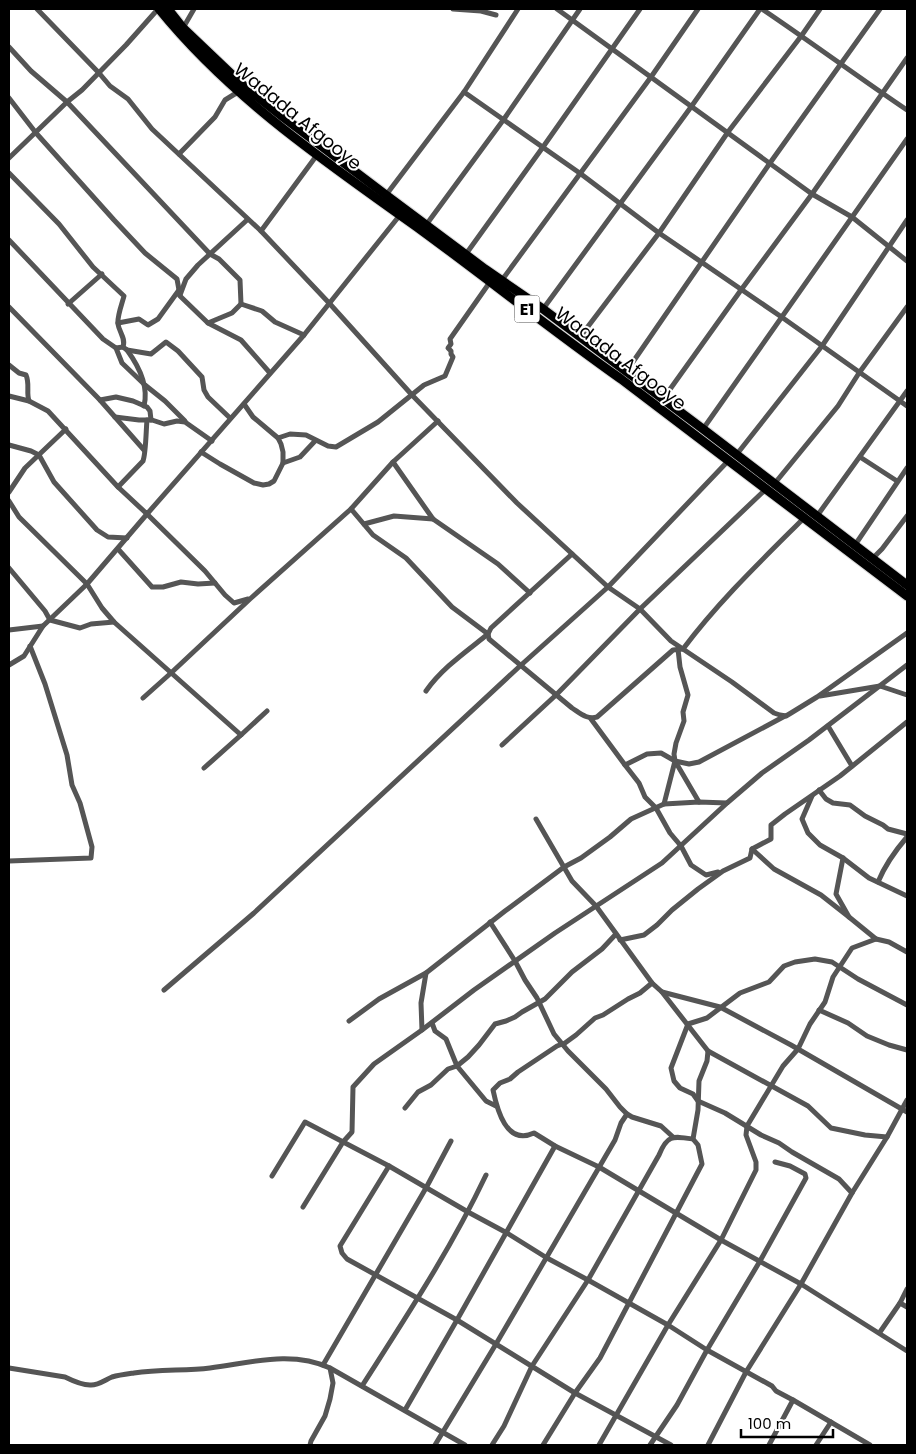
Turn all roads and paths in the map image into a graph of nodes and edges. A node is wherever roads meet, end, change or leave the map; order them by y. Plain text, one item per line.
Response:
1 (158, 9) edge
2 (168, 9) edge
3 (194, 9) edge
4 (453, 9) edge
5 (518, 9) edge
6 (557, 9) edge
7 (580, 9) edge
8 (640, 9) edge
9 (698, 9) edge
10 (761, 9) edge
11 (820, 9) edge
12 (880, 9) edge
13 (41, 10) edge
14 (496, 14) dead end
15 (571, 20) junction
16 (183, 28) junction
17 (802, 36) junction
18 (9, 47) edge
19 (611, 49) junction
20 (907, 58) edge
21 (841, 65) junction
22 (99, 72) junction
23 (651, 78) junction
24 (238, 92) junction
25 (464, 92) junction
26 (882, 93) junction
27 (9, 98) edge
28 (67, 102) junction
29 (691, 106) junction
30 (907, 110) edge
31 (504, 119) junction
32 (36, 132) junction
33 (728, 132) junction
34 (907, 139) edge
35 (543, 147) junction
36 (179, 154) junction
37 (317, 155) junction
38 (9, 158) edge
39 (770, 163) junction
40 (9, 173) edge
41 (581, 174) junction
42 (812, 194) junction
43 (386, 195) junction
44 (620, 204) junction
45 (400, 215) junction
46 (852, 216) junction
47 (247, 220) junction
48 (907, 220) edge
49 (426, 225) junction
50 (261, 231) junction
51 (659, 233) junction
52 (9, 240) edge
53 (889, 246) junction
54 (210, 254) junction
55 (466, 254) junction
56 (907, 261) edge
57 (702, 262) junction
58 (102, 274) junction
59 (502, 280) junction
60 (490, 282) junction
61 (741, 290) junction
62 (179, 293) junction
63 (68, 304) junction
64 (241, 304) junction
65 (330, 304) junction
66 (9, 307) edge
67 (907, 307) edge
68 (542, 309) junction
69 (783, 318) junction
70 (118, 323) junction
71 (208, 323) junction
72 (304, 335) junction
73 (580, 338) junction
74 (822, 346) junction
75 (116, 348) junction
76 (125, 348) junction
77 (9, 365) edge
78 (626, 372) junction
79 (270, 373) junction
80 (859, 373) junction
81 (144, 385) junction
82 (907, 391) edge
83 (412, 395) junction
84 (9, 396) edge
85 (663, 399) junction
86 (100, 400) junction
87 (29, 401) junction
88 (900, 402) junction
89 (244, 404) junction
90 (144, 406) junction
91 (907, 406) edge
92 (115, 417) junction
93 (230, 418) junction
94 (149, 420) junction
95 (438, 421) junction
96 (185, 422) junction
97 (66, 429) junction
98 (703, 429) junction
99 (278, 438) junction
100 (212, 441) junction
101 (315, 441) junction
102 (9, 445) edge
103 (144, 450) junction
104 (201, 452) junction
105 (39, 454) junction
106 (737, 454) junction
107 (860, 457) junction
108 (729, 460) junction
109 (393, 462) junction
110 (283, 463) junction
111 (907, 468) edge
112 (897, 482) junction
113 (771, 485) junction
114 (118, 486) junction
115 (9, 492) edge
116 (9, 500) edge
117 (350, 509) junction
118 (147, 514) junction
119 (817, 516) junction
120 (907, 516) edge
121 (804, 518) junction
122 (433, 519) junction
123 (364, 524) junction
124 (127, 538) junction
125 (855, 545) junction
126 (118, 549) junction
127 (572, 554) junction
128 (873, 558) junction
129 (9, 568) edge
130 (215, 583) junction
131 (87, 584) junction
132 (907, 585) edge
133 (608, 587) junction
134 (530, 593) junction
135 (907, 596) edge
136 (250, 599) junction
137 (640, 609) junction
138 (50, 620) junction
139 (114, 622) junction
140 (43, 626) junction
141 (9, 630) edge
142 (907, 633) edge
143 (488, 634) junction
144 (30, 646) junction
145 (680, 649) junction
146 (9, 665) edge
147 (907, 665) edge
148 (520, 666) junction
149 (171, 673) junction
150 (880, 686) junction
151 (426, 691) dead end
152 (556, 695) junction
153 (907, 695) edge
154 (817, 697) junction
155 (143, 698) dead end
156 (267, 711) dead end
157 (786, 716) junction
158 (592, 719) junction
159 (907, 722) edge
160 (828, 726) junction
161 (241, 735) junction
162 (502, 745) dead end
163 (675, 761) junction
164 (625, 765) junction
165 (852, 766) junction
166 (204, 768) dead end
167 (819, 790) junction
168 (812, 795) junction
169 (699, 802) junction
170 (727, 803) junction
171 (664, 804) junction
172 (656, 808) junction
173 (536, 819) dead end
174 (907, 836) edge
175 (680, 846) junction
176 (752, 849) junction
177 (843, 858) junction
178 (9, 861) edge
179 (564, 867) junction
180 (723, 871) junction
181 (878, 882) junction
182 (907, 896) edge
183 (596, 906) junction
184 (849, 917) junction
185 (490, 922) junction
186 (616, 934) junction
187 (876, 939) junction
188 (620, 940) junction
189 (907, 952) edge
190 (515, 961) junction
191 (840, 967) junction
192 (426, 973) junction
193 (652, 984) junction
194 (164, 990) dead end
195 (662, 992) junction
196 (540, 1003) junction
197 (907, 1005) edge
198 (720, 1007) junction
199 (819, 1010) junction
200 (349, 1021) dead end
201 (432, 1023) junction
202 (688, 1024) junction
203 (422, 1030) junction
204 (563, 1044) junction
205 (798, 1049) junction
206 (907, 1050) edge
207 (708, 1051) junction
208 (457, 1066) junction
209 (771, 1086) junction
210 (907, 1100) edge
211 (698, 1101) junction
212 (496, 1106) junction
213 (405, 1108) dead end
214 (905, 1110) edge
215 (627, 1114) junction
216 (747, 1126) junction
217 (887, 1137) junction
218 (673, 1138) junction
219 (693, 1140) junction
220 (450, 1141) dead end
221 (342, 1142) junction
222 (555, 1146) junction
223 (774, 1162) dead end
224 (389, 1166) junction
225 (599, 1167) junction
226 (486, 1174) dead end
227 (272, 1176) dead end
228 (426, 1188) junction
229 (639, 1190) junction
230 (852, 1192) junction
231 (303, 1207) dead end
232 (468, 1212) junction
233 (677, 1213) junction
234 (507, 1233) junction
235 (721, 1240) junction
236 (547, 1258) junction
237 (760, 1261) junction
238 (375, 1276) junction
239 (588, 1280) junction
240 (802, 1284) junction
241 (907, 1289) edge
242 (418, 1299) junction
243 (900, 1302) junction
244 (630, 1303) junction
245 (907, 1307) edge
246 (458, 1320) junction
247 (668, 1325) junction
248 (880, 1332) junction
249 (496, 1344) junction
250 (707, 1350) junction
251 (907, 1351) edge
252 (324, 1365) junction
253 (532, 1366) junction
254 (9, 1368) edge
255 (330, 1368) junction
256 (746, 1372) junction
257 (362, 1386) junction
258 (575, 1393) junction
259 (793, 1400) junction
260 (405, 1410) junction
261 (616, 1415) junction
262 (830, 1422) junction
263 (443, 1432) junction
264 (655, 1436) junction
265 (310, 1445) edge
266 (435, 1445) edge
267 (465, 1445) edge
268 (492, 1445) edge
269 (542, 1445) edge
270 (598, 1445) edge
271 (650, 1445) edge
272 (672, 1445) edge
273 (708, 1445) edge
274 (769, 1445) edge
275 (816, 1445) edge
276 (870, 1445) edge

1 - 22 street
1 - 24 highway, Wadada Afgooye / E1
2 - 16 highway, Wadada Afgooye / E1
3 - 16 street
4 - 14 street
5 - 25 street
6 - 15 street
7 - 15 street
8 - 19 street
9 - 23 street
10 - 17 street
10 - 29 street
11 - 17 street
12 - 21 street
13 - 22 street
15 - 19 street
15 - 31 street
16 - 43 highway, Wadada Afgooye / E1
17 - 21 street
17 - 33 street
18 - 28 street
19 - 23 street
19 - 35 street
20 - 26 street
21 - 26 street
21 - 39 street
22 - 28 street
22 - 36 street
23 - 29 street
23 - 41 street
24 - 36 street
24 - 37 highway, Wadada Afgooye / E1
25 - 31 street
25 - 43 street
26 - 30 street
26 - 42 street
27 - 32 street
28 - 32 street
28 - 54 street
29 - 33 street
29 - 44 street
31 - 35 street
31 - 49 street
32 - 38 street
32 - 62 street
33 - 39 street
33 - 51 street
34 - 46 street
35 - 41 street
35 - 55 street
36 - 47 street
37 - 45 highway, Wadada Afgooye / E1
37 - 50 street
39 - 42 street
39 - 57 street
40 - 58 street
41 - 44 street
41 - 59 street
42 - 46 street
42 - 61 street
43 - 49 highway, Wadada Afgooye / E1
44 - 51 street
44 - 68 street
45 - 60 highway, Wadada Afgooye / E1
45 - 65 street
46 - 53 street
46 - 69 street
47 - 50 street
47 - 54 street
48 - 53 street
49 - 55 highway, Wadada Afgooye / E1
50 - 65 street
51 - 57 street
51 - 73 street
52 - 63 street
53 - 56 street
53 - 74 street
54 - 62 street
54 - 64 street
55 - 59 highway, Wadada Afgooye / E1
57 - 61 street
57 - 78 street
58 - 63 street
58 - 70 street
59 - 68 highway, Wadada Afgooye / E1
60 - 83 street
60 - 108 highway, Wadada Afgooye / E1
61 - 69 street
61 - 85 street
62 - 70 street
62 - 71 street
63 - 75 street
64 - 71 street
64 - 72 street
65 - 72 street
65 - 83 street
66 - 86 street
67 - 80 street
68 - 73 highway, Wadada Afgooye / E1
69 - 74 street
69 - 98 street
70 - 76 street
71 - 79 street
72 - 79 street
73 - 78 highway, Wadada Afgooye / E1
74 - 80 street
74 - 106 street
75 - 76 street
75 - 81 street
76 - 81 street
76 - 93 street
77 - 87 street
78 - 85 highway, Wadada Afgooye / E1
79 - 89 street
80 - 88 street
80 - 113 street
81 - 90 street
81 - 96 street
82 - 88 street
83 - 95 street
83 - 101 street
84 - 87 street
85 - 98 highway, Wadada Afgooye / E1
86 - 90 street
86 - 92 street
87 - 97 street
88 - 91 street
88 - 107 street
89 - 93 street
89 - 99 street
90 - 94 street
92 - 94 street
92 - 103 street
93 - 100 street
94 - 96 street
94 - 103 street
95 - 109 street
95 - 127 street
96 - 100 street
97 - 105 street
97 - 114 street
98 - 106 highway, Wadada Afgooye / E1
99 - 101 street
99 - 110 street
100 - 104 street
101 - 110 street
102 - 105 street
103 - 114 street
104 - 110 street
104 - 118 street
105 - 115 street
105 - 124 street
106 - 113 highway, Wadada Afgooye / E1
107 - 112 street
107 - 119 street
108 - 113 highway, Wadada Afgooye / E1
108 - 133 street
109 - 117 street
109 - 122 street
111 - 112 street
112 - 125 street
113 - 119 highway, Wadada Afgooye / E1
113 - 121 highway, Wadada Afgooye / E1
113 - 137 street
114 - 118 street
116 - 131 street
117 - 123 street
117 - 136 street
118 - 124 street
118 - 130 street
119 - 125 highway, Wadada Afgooye / E1
120 - 128 street
121 - 135 highway, Wadada Afgooye / E1
121 - 145 street
122 - 123 street
122 - 134 street
123 - 143 street
124 - 126 street
125 - 128 highway, Wadada Afgooye / E1
126 - 130 street
126 - 131 street
127 - 133 street
127 - 134 street
128 - 132 highway, Wadada Afgooye / E1
129 - 138 street
130 - 136 street
131 - 138 street
131 - 139 street
133 - 137 street
133 - 148 street
134 - 143 street
136 - 149 street
137 - 145 street
137 - 152 street
138 - 139 street
138 - 140 street
139 - 149 street
140 - 141 street
140 - 144 street
142 - 154 street
143 - 148 street
143 - 151 street
144 - 146 street
144 - 178 street
145 - 157 street
145 - 158 street
145 - 163 street
147 - 150 street
148 - 152 street
148 - 194 street
149 - 155 street
149 - 161 street
150 - 153 street
150 - 154 street
150 - 160 street
152 - 158 street
152 - 162 street
154 - 157 street
156 - 161 street
157 - 163 street
158 - 164 street
159 - 165 street
160 - 165 street
160 - 170 street
161 - 166 street
163 - 164 street
163 - 169 street
163 - 171 street
164 - 172 street
165 - 167 street
167 - 168 street
167 - 174 street
168 - 176 street
168 - 177 street
169 - 170 street
169 - 171 street
170 - 175 street
171 - 172 street
172 - 175 street
172 - 179 street
173 - 179 street
174 - 181 street
175 - 180 street
175 - 183 street
176 - 180 street
176 - 184 street
177 - 181 street
177 - 184 street
179 - 183 street
179 - 185 street
180 - 188 street
181 - 182 street
183 - 186 street
183 - 190 street
184 - 187 street
185 - 190 street
185 - 192 street
186 - 188 street
186 - 196 street
187 - 189 street
187 - 191 street
188 - 193 street
190 - 196 street
190 - 201 street
191 - 197 street
191 - 198 street
191 - 199 street
192 - 200 street
192 - 203 street
193 - 195 street
193 - 204 street
195 - 198 street
195 - 202 street
196 - 204 street
196 - 208 street
198 - 202 street
198 - 205 street
199 - 205 street
199 - 206 street
201 - 203 street
201 - 208 street
202 - 207 street
202 - 211 street
203 - 221 street
204 - 212 street
204 - 215 street
205 - 209 street
205 - 214 street
207 - 209 street
207 - 211 street
208 - 212 street
208 - 213 street
209 - 216 street
209 - 217 street
210 - 214 street
211 - 216 street
211 - 219 street
212 - 222 street
214 - 217 street
215 - 218 street
215 - 225 street
216 - 230 street
216 - 235 street
217 - 230 street
218 - 219 street
218 - 229 street
219 - 233 street
220 - 228 street
221 - 224 street
221 - 227 street
221 - 231 street
222 - 225 street
222 - 234 street
223 - 237 street
224 - 228 street
224 - 238 street
225 - 229 street
225 - 236 street
226 - 232 street
228 - 232 street
228 - 238 street
229 - 233 street
229 - 239 street
230 - 240 street
232 - 234 street
232 - 242 street
233 - 235 street
233 - 244 street
234 - 236 street
234 - 246 street
235 - 237 street
235 - 247 street
236 - 239 street
236 - 249 street
237 - 240 street
237 - 250 street
238 - 242 street
238 - 252 street
239 - 244 street
239 - 253 street
240 - 248 street
240 - 256 street
241 - 243 street
242 - 246 street
242 - 257 street
243 - 245 street
243 - 248 street
244 - 247 street
244 - 258 street
246 - 249 street
246 - 260 street
247 - 250 street
247 - 261 street
248 - 251 street
249 - 253 street
249 - 263 street
250 - 256 street
250 - 264 street
252 - 254 street
252 - 255 street
253 - 258 street
253 - 268 street
255 - 257 street
255 - 265 street
256 - 259 street
256 - 273 street
257 - 260 street
258 - 261 street
258 - 269 street
259 - 262 street
259 - 274 street
260 - 263 street
261 - 264 street
261 - 270 street
262 - 275 street
262 - 276 street
263 - 266 street
263 - 267 street
264 - 271 street
264 - 272 street

